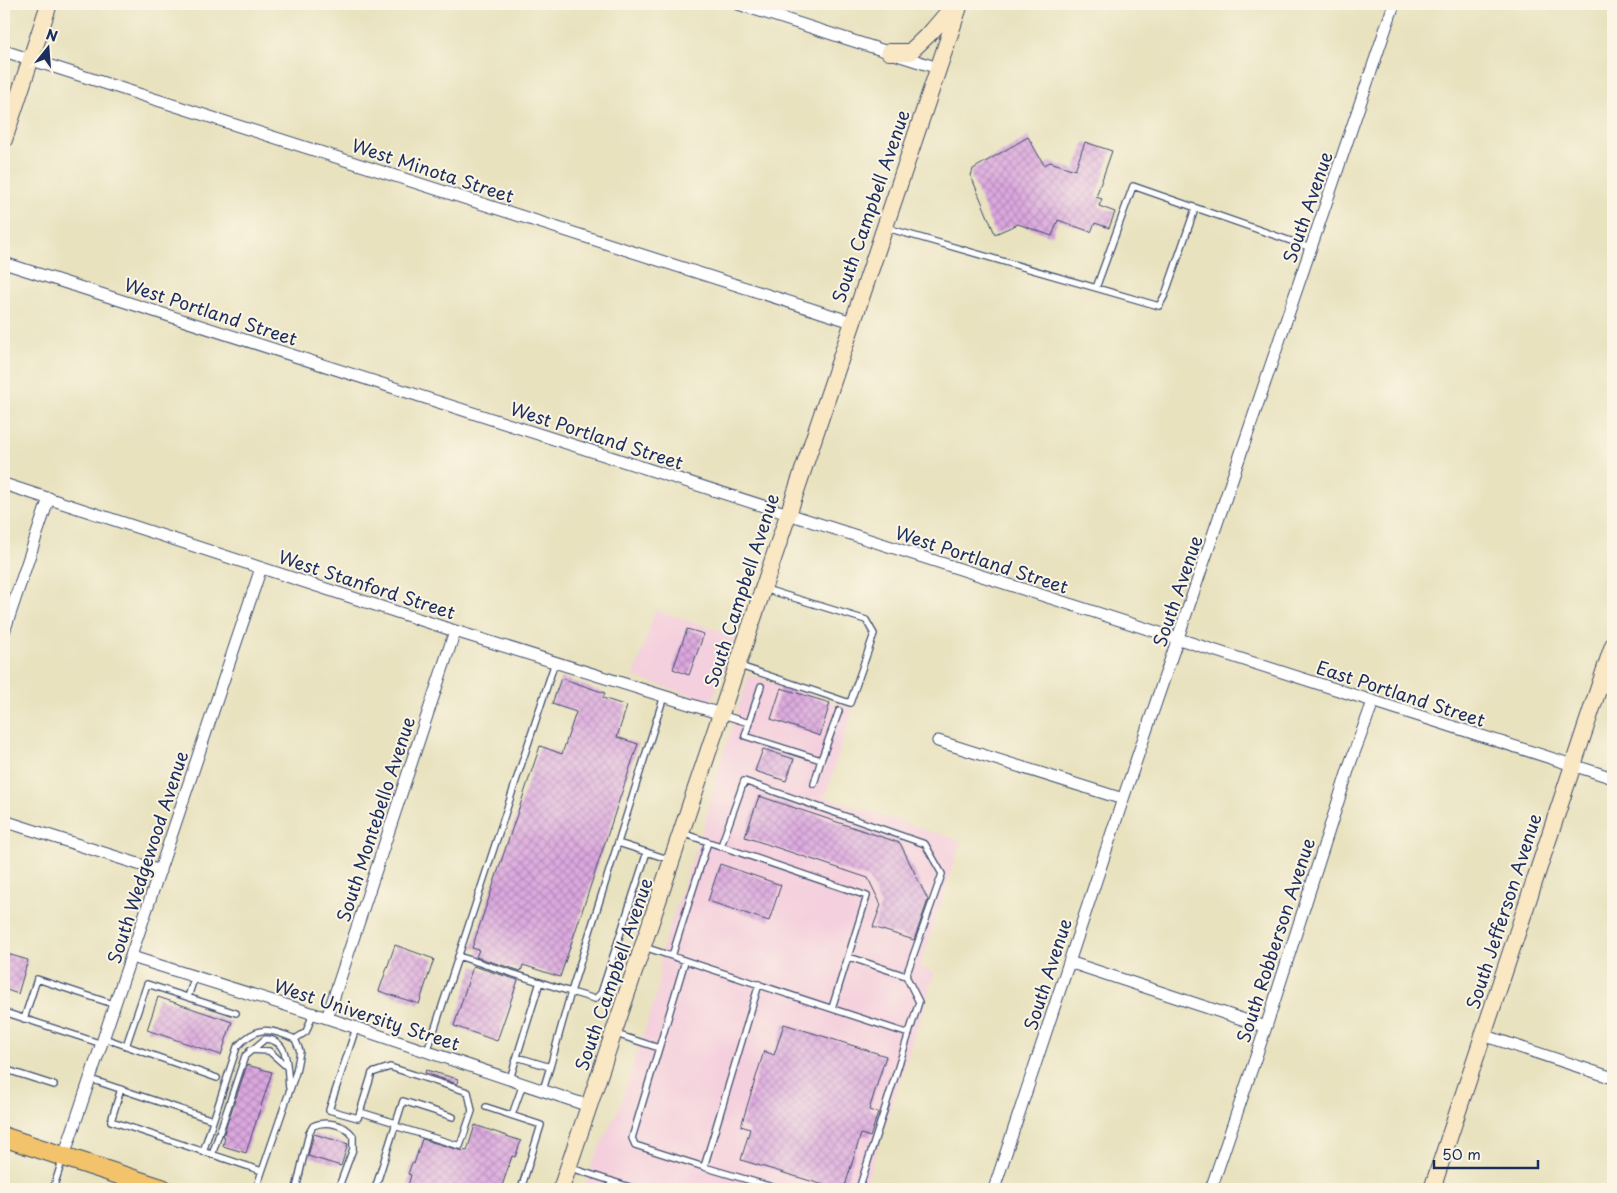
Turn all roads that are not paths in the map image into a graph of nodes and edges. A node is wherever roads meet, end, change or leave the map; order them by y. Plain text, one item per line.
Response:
1 (49, 4) edge
2 (738, 4) edge
3 (955, 4) edge
4 (960, 4) edge
5 (1394, 4) edge
6 (4, 51) edge
7 (889, 52) junction
8 (31, 59) junction
9 (938, 68) junction
10 (4, 140) edge
11 (1195, 208) junction
12 (884, 227) junction
13 (1311, 248) junction
14 (4, 263) edge
15 (1096, 288) junction
16 (852, 322) junction
17 (4, 484) edge
18 (49, 498) junction
19 (788, 515) junction
20 (261, 568) junction
21 (763, 588) junction
22 (455, 631) junction
23 (4, 632) edge
24 (1179, 640) junction
25 (1613, 645) edge
26 (555, 662) junction
27 (738, 665) junction
28 (761, 686) dead end
29 (664, 696) junction
30 (1373, 702) junction
31 (839, 711) dead end
32 (721, 714) junction
33 (749, 724) junction
34 (938, 741) dead end
35 (822, 760) junction
36 (1573, 765) junction
37 (1613, 778) edge
38 (814, 784) dead end
39 (1123, 799) junction
40 (4, 821) edge
41 (682, 833) junction
42 (708, 842) junction
43 (618, 844) junction
44 (721, 846) junction
45 (646, 852) junction
46 (673, 861) junction
47 (160, 871) junction
48 (644, 947) junction
49 (458, 956) junction
50 (672, 956) junction
51 (132, 957) junction
52 (849, 957) junction
53 (685, 962) junction
54 (1069, 962) junction
55 (194, 976) junction
56 (906, 976) junction
57 (540, 982) junction
58 (759, 984) junction
59 (571, 992) junction
60 (188, 997) junction
61 (116, 1006) junction
62 (832, 1008) junction
63 (4, 1012) edge
64 (236, 1013) dead end
65 (313, 1014) junction
66 (24, 1018) junction
67 (327, 1018) junction
68 (1266, 1026) junction
69 (356, 1028) junction
70 (614, 1033) junction
71 (909, 1034) junction
72 (1483, 1035) junction
73 (295, 1039) junction
74 (104, 1041) junction
75 (126, 1046) junction
76 (659, 1048) junction
77 (250, 1050) junction
78 (427, 1052) junction
79 (517, 1057) junction
80 (286, 1066) junction
81 (550, 1067) junction
82 (4, 1069) edge
83 (217, 1078) dead end
84 (1613, 1078) edge
85 (90, 1079) junction
86 (510, 1079) junction
87 (523, 1084) junction
88 (54, 1086) dead end
89 (121, 1089) junction
90 (289, 1090) junction
91 (543, 1090) junction
92 (590, 1106) junction
93 (486, 1107) dead end
94 (360, 1112) junction
95 (341, 1113) junction
96 (512, 1116) junction
97 (453, 1117) dead end
98 (213, 1120) junction
99 (395, 1124) junction
100 (337, 1126) junction
101 (4, 1137) edge
102 (203, 1152) junction
103 (212, 1155) junction
104 (64, 1156) junction
105 (569, 1167) junction
106 (704, 1167) junction
107 (262, 1171) junction
108 (612, 1181) junction
109 (772, 1188) edge
110 (53, 1189) edge
111 (163, 1189) edge
112 (256, 1189) edge
113 (296, 1189) edge
114 (338, 1189) edge
115 (375, 1189) edge
116 (521, 1189) edge
117 (561, 1189) edge
118 (609, 1189) edge
119 (636, 1189) edge
120 (779, 1189) edge
121 (859, 1189) edge
122 (994, 1189) edge
123 (1211, 1189) edge
124 (1432, 1189) edge

1 - 8 main road
2 - 7 street
3 - 7 main road
4 - 9 main road, South Campbell Avenue
5 - 13 street, South Avenue
6 - 8 street, West Minota Street
7 - 9 street
8 - 10 main road
8 - 16 street, West Minota Street
9 - 12 main road, South Campbell Avenue
11 - 13 lane
11 - 15 lane
11 - 15 lane
12 - 15 lane
12 - 16 main road, South Campbell Avenue
13 - 24 street, South Avenue
14 - 19 street, West Portland Street
16 - 19 main road, South Campbell Avenue
17 - 18 street, West Stanford Street
18 - 20 street, West Stanford Street
18 - 23 street
19 - 21 main road, South Campbell Avenue
19 - 24 street, West Portland Street
20 - 22 street, West Stanford Street
20 - 47 street, South Wedgewood Avenue
21 - 27 main road, South Campbell Avenue
21 - 27 lane
22 - 26 street, West Stanford Street
22 - 67 street, South Montebello Avenue
24 - 30 street, East Portland Street
24 - 39 street, South Avenue
25 - 36 main road, South Jefferson Avenue
26 - 29 street, West Stanford Street
26 - 49 lane
27 - 32 main road, South Campbell Avenue
28 - 33 lane
29 - 32 street, West Stanford Street
29 - 43 lane
30 - 36 street, East Portland Street
30 - 68 street, South Robberson Avenue
31 - 35 lane
32 - 33 lane
32 - 41 main road, South Campbell Avenue
33 - 35 lane
34 - 39 street
35 - 38 lane
36 - 37 street, East Portland Street
36 - 72 main road, South Jefferson Avenue
39 - 54 street, South Avenue
40 - 47 street
41 - 42 lane
41 - 46 main road, South Campbell Avenue
42 - 44 lane
42 - 50 lane
43 - 45 lane
43 - 59 lane
44 - 52 lane
44 - 56 lane
45 - 46 lane
45 - 59 lane
46 - 48 main road, South Campbell Avenue
47 - 51 street, South Wedgewood Avenue
48 - 50 lane
48 - 70 main road, South Campbell Avenue
49 - 57 lane
49 - 78 lane
50 - 53 lane
51 - 55 street, West University Street
51 - 61 street, South Wedgewood Avenue
52 - 56 lane
52 - 62 lane
53 - 58 lane
53 - 76 lane
54 - 68 street
54 - 122 street, South Avenue
55 - 60 lane
55 - 65 street, West University Street
56 - 71 lane
57 - 59 lane
57 - 79 lane
58 - 62 lane
58 - 106 lane
59 - 81 lane
60 - 64 lane
60 - 75 lane
61 - 66 lane
61 - 74 street, South Wedgewood Avenue
62 - 71 lane
63 - 66 lane
65 - 67 street, West University Street
65 - 73 lane
66 - 74 lane
67 - 69 street, West University Street
68 - 123 street, South Robberson Avenue
69 - 78 street, West University Street
69 - 95 lane
70 - 76 lane
70 - 92 main road, South Campbell Avenue
71 - 121 lane
72 - 84 street
72 - 124 main road, South Jefferson Avenue
73 - 90 lane
73 - 98 lane
74 - 75 lane
74 - 85 street, South Wedgewood Avenue
75 - 83 lane
76 - 106 lane
77 - 80 lane
77 - 80 lane
77 - 103 lane
78 - 86 street, West University Street
79 - 81 lane
79 - 86 lane
80 - 90 lane
81 - 91 lane
82 - 88 lane
85 - 89 lane
85 - 104 street, South Wedgewood Avenue
86 - 87 street, West University Street
87 - 91 street, West University Street
87 - 96 lane
89 - 98 lane
89 - 102 lane
90 - 107 lane
91 - 92 street, West University Street
92 - 105 main road, South Campbell Avenue
93 - 96 lane
94 - 95 lane
94 - 99 lane
94 - 99 lane
95 - 100 lane
96 - 116 lane
97 - 99 lane
98 - 102 lane
99 - 115 lane
100 - 113 lane
100 - 114 lane
101 - 104 main road
102 - 103 lane
103 - 107 lane
104 - 110 lane
104 - 111 main road
105 - 108 lane
105 - 117 main road, South Campbell Avenue
106 - 109 lane
107 - 112 lane
108 - 118 lane
108 - 119 lane
109 - 120 lane

